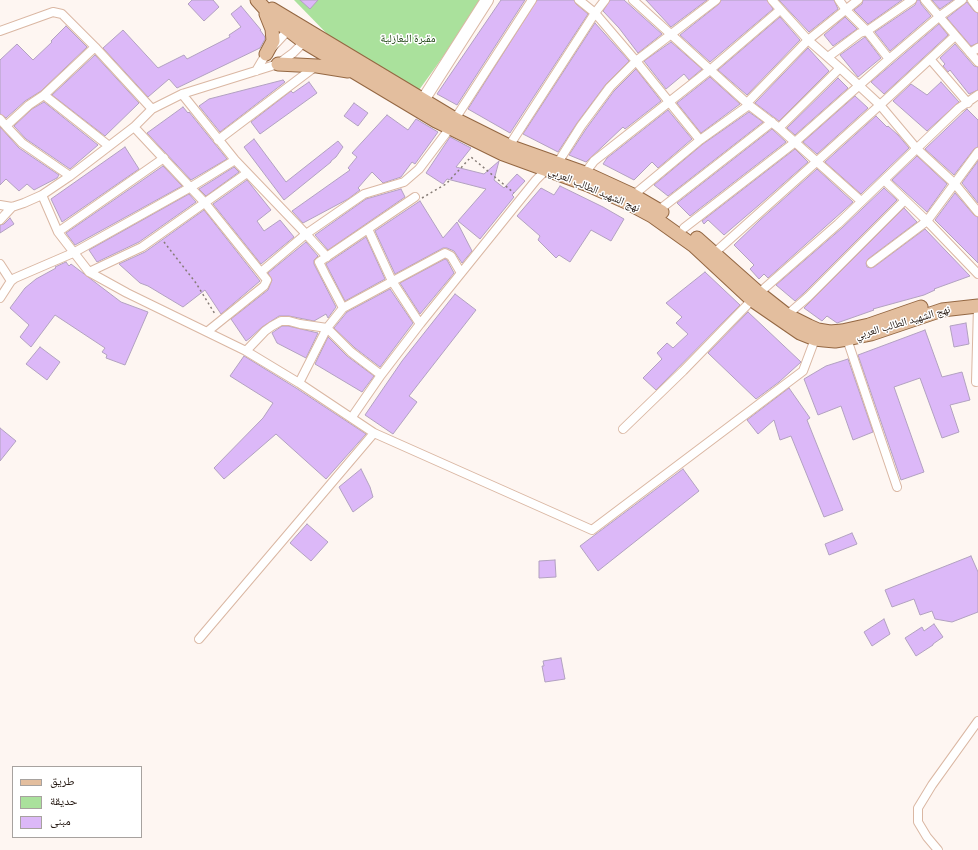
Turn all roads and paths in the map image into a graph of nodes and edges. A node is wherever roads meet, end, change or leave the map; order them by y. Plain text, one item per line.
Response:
1 (487, 0) edge
2 (532, 0) edge
3 (579, 0) edge
4 (604, 0) edge
5 (633, 0) edge
6 (716, 0) edge
7 (773, 0) edge
8 (839, 0) edge
9 (858, 0) edge
10 (912, 0) edge
11 (926, 0) edge
12 (962, 0) edge
13 (972, 0) edge
14 (258, 2) edge
15 (705, 3) edge
16 (978, 8) edge
17 (780, 10) junction
18 (846, 10) junction
19 (595, 13) junction
20 (940, 16) junction
21 (291, 27) junction
22 (0, 31) edge
23 (867, 31) junction
24 (671, 34) junction
25 (955, 36) junction
26 (308, 38) junction
27 (808, 40) junction
28 (94, 47) junction
29 (978, 48) edge
30 (970, 53) junction
31 (266, 54) junction
32 (828, 57) junction
33 (889, 59) junction
34 (930, 59) junction
35 (636, 61) junction
36 (978, 62) edge
37 (278, 64) junction
38 (317, 66) junction
39 (840, 68) junction
40 (711, 69) junction
41 (256, 71) junction
42 (355, 72) junction
43 (859, 85) junction
44 (182, 94) junction
45 (44, 95) junction
46 (978, 95) edge
47 (670, 102) junction
48 (968, 103) junction
49 (420, 104) junction
50 (748, 104) junction
51 (880, 105) junction
52 (152, 109) junction
53 (0, 119) edge
54 (772, 122) junction
55 (452, 124) junction
56 (6, 126) junction
57 (134, 127) junction
58 (779, 128) junction
59 (218, 140) junction
60 (700, 140) junction
61 (794, 143) junction
62 (110, 146) junction
63 (509, 146) junction
64 (917, 149) junction
65 (978, 152) edge
66 (164, 158) junction
67 (235, 160) junction
68 (817, 162) junction
69 (552, 167) junction
70 (585, 173) junction
71 (247, 174) junction
72 (70, 176) junction
73 (884, 180) junction
74 (955, 184) junction
75 (191, 187) junction
76 (42, 195) junction
77 (415, 196) joint
78 (630, 198) junction
79 (521, 199) junction
80 (905, 200) junction
81 (861, 201) junction
82 (205, 203) junction
83 (0, 205) edge
84 (12, 207) junction
85 (658, 210) junction
86 (978, 212) edge
87 (0, 220) edge
88 (927, 221) junction
89 (684, 228) junction
90 (368, 229) junction
91 (58, 232) junction
92 (306, 234) junction
93 (159, 236) junction
94 (73, 253) junction
95 (710, 256) junction
96 (327, 257) junction
97 (872, 263) dead end
98 (0, 264) edge
99 (88, 272) junction
100 (261, 272) junction
101 (461, 273) junction
102 (978, 274) edge
103 (11, 281) junction
104 (392, 281) junction
105 (756, 297) junction
106 (0, 298) edge
107 (978, 299) edge
108 (978, 306) edge
109 (343, 308) junction
110 (787, 315) junction
111 (220, 322) junction
112 (894, 322) junction
113 (420, 324) junction
114 (327, 328) junction
115 (208, 331) junction
116 (815, 339) junction
117 (846, 340) junction
118 (246, 351) junction
119 (381, 375) junction
120 (976, 382) dead end
121 (299, 383) junction
122 (352, 418) junction
123 (623, 429) dead end
124 (374, 433) junction
125 (897, 487) dead end
126 (199, 639) dead end
127 (978, 721) edge
128 (938, 850) edge

1 - 49 street
2 - 55 street
3 - 19 street
4 - 19 street
5 - 24 street
6 - 15 street
7 - 17 street
8 - 18 street
9 - 18 street
10 - 23 street
11 - 20 street
12 - 20 street
13 - 16 street
14 - 21 main road, نهج الشهيد الطالب العربي
14 - 31 main road
15 - 24 street
17 - 27 street
17 - 40 street
18 - 23 street
18 - 27 street
19 - 35 street
19 - 63 street
20 - 25 street
20 - 33 street
21 - 26 main road, نهج الشهيد الطالب العربي
21 - 31 street
22 - 28 street
23 - 32 street
23 - 33 street
24 - 35 street
24 - 40 street
25 - 30 street
25 - 34 street
26 - 37 street
26 - 42 main road, نهج الشهيد الطالب العربي
26 - 49 main road, نهج الشهيد الطالب العربي
27 - 32 street
27 - 50 street
28 - 45 street
28 - 52 street
29 - 30 street
30 - 36 street
31 - 41 street
32 - 39 street
33 - 43 street
34 - 48 street
34 - 51 street
35 - 47 street
35 - 69 street
37 - 38 main road
37 - 41 street
38 - 42 main road
38 - 59 street
39 - 43 street
39 - 58 street
40 - 47 street
40 - 50 street
41 - 44 street
42 - 49 main road, نهج الشهيد الطالب العربي
43 - 51 street
43 - 61 street
44 - 52 street
44 - 59 street
45 - 56 street
45 - 62 street
46 - 48 street
47 - 60 street
47 - 70 street
48 - 64 street
49 - 55 main road, نهج الشهيد الطالب العربي
50 - 54 street
50 - 60 street
51 - 64 street
51 - 68 street
52 - 57 street
53 - 56 street
54 - 58 street
54 - 85 street
55 - 63 main road, نهج الشهيد الطالب العربي
55 - 69 main road, نهج الشهيد الطالب العربي
55 - 92 street
56 - 72 street
57 - 62 street
57 - 66 street
58 - 61 street
59 - 67 street
60 - 78 street
61 - 68 street
61 - 89 street
62 - 72 street
63 - 69 main road, نهج الشهيد الطالب العربي
64 - 73 street
64 - 74 street
65 - 74 street
66 - 75 street
66 - 91 street
67 - 71 street
67 - 75 street
68 - 81 street
68 - 95 street
69 - 70 main road, نهج الشهيد الطالب العربي
69 - 78 main road, نهج الشهيد الطالب العربي
69 - 79 street
70 - 78 main road, نهج الشهيد الطالب العربي
71 - 82 street
71 - 92 street
72 - 76 street
73 - 80 street
73 - 81 street
74 - 86 street
74 - 88 street
75 - 82 street
75 - 94 street
76 - 84 street
76 - 91 street
77 - 79 path
77 - 90 street
78 - 85 main road, نهج الشهيد الطالب العربي
78 - 95 main road, نهج الشهيد الطالب العربي
79 - 101 street
80 - 88 street
80 - 110 street
81 - 105 street
82 - 93 street
82 - 100 street
83 - 84 street
84 - 87 street
85 - 89 main road, نهج الشهيد الطالب العربي
88 - 97 street
88 - 102 street
89 - 95 main road, نهج الشهيد الطالب العربي
90 - 96 street
90 - 104 street
91 - 94 street
92 - 96 street
92 - 100 street
93 - 99 street
93 - 111 path
94 - 99 street
94 - 103 street
95 - 105 main road, نهج الشهيد الطالب العربي
96 - 109 street
98 - 103 street
99 - 115 street
100 - 111 street
101 - 104 street
101 - 113 street
103 - 106 street
104 - 109 street
104 - 113 street
105 - 110 main road, نهج الشهيد الطالب العربي
105 - 116 main road, نهج الشهيد الطالب العربي
105 - 123 street
107 - 112 main road, نهج الشهيد الطالب العربي
108 - 112 main road, نهج الشهيد الطالب العربي
108 - 120 street
109 - 114 street
110 - 112 main road, نهج الشهيد الطالب العربي
111 - 115 street
112 - 117 main road, نهج الشهيد الطالب العربي
113 - 119 street
114 - 118 street
114 - 119 street
114 - 121 street
115 - 118 street
116 - 117 main road, نهج الشهيد الطالب العربي
116 - 124 street
117 - 125 street
118 - 121 street
119 - 122 street
121 - 122 street
122 - 124 street
124 - 126 street
127 - 128 street

